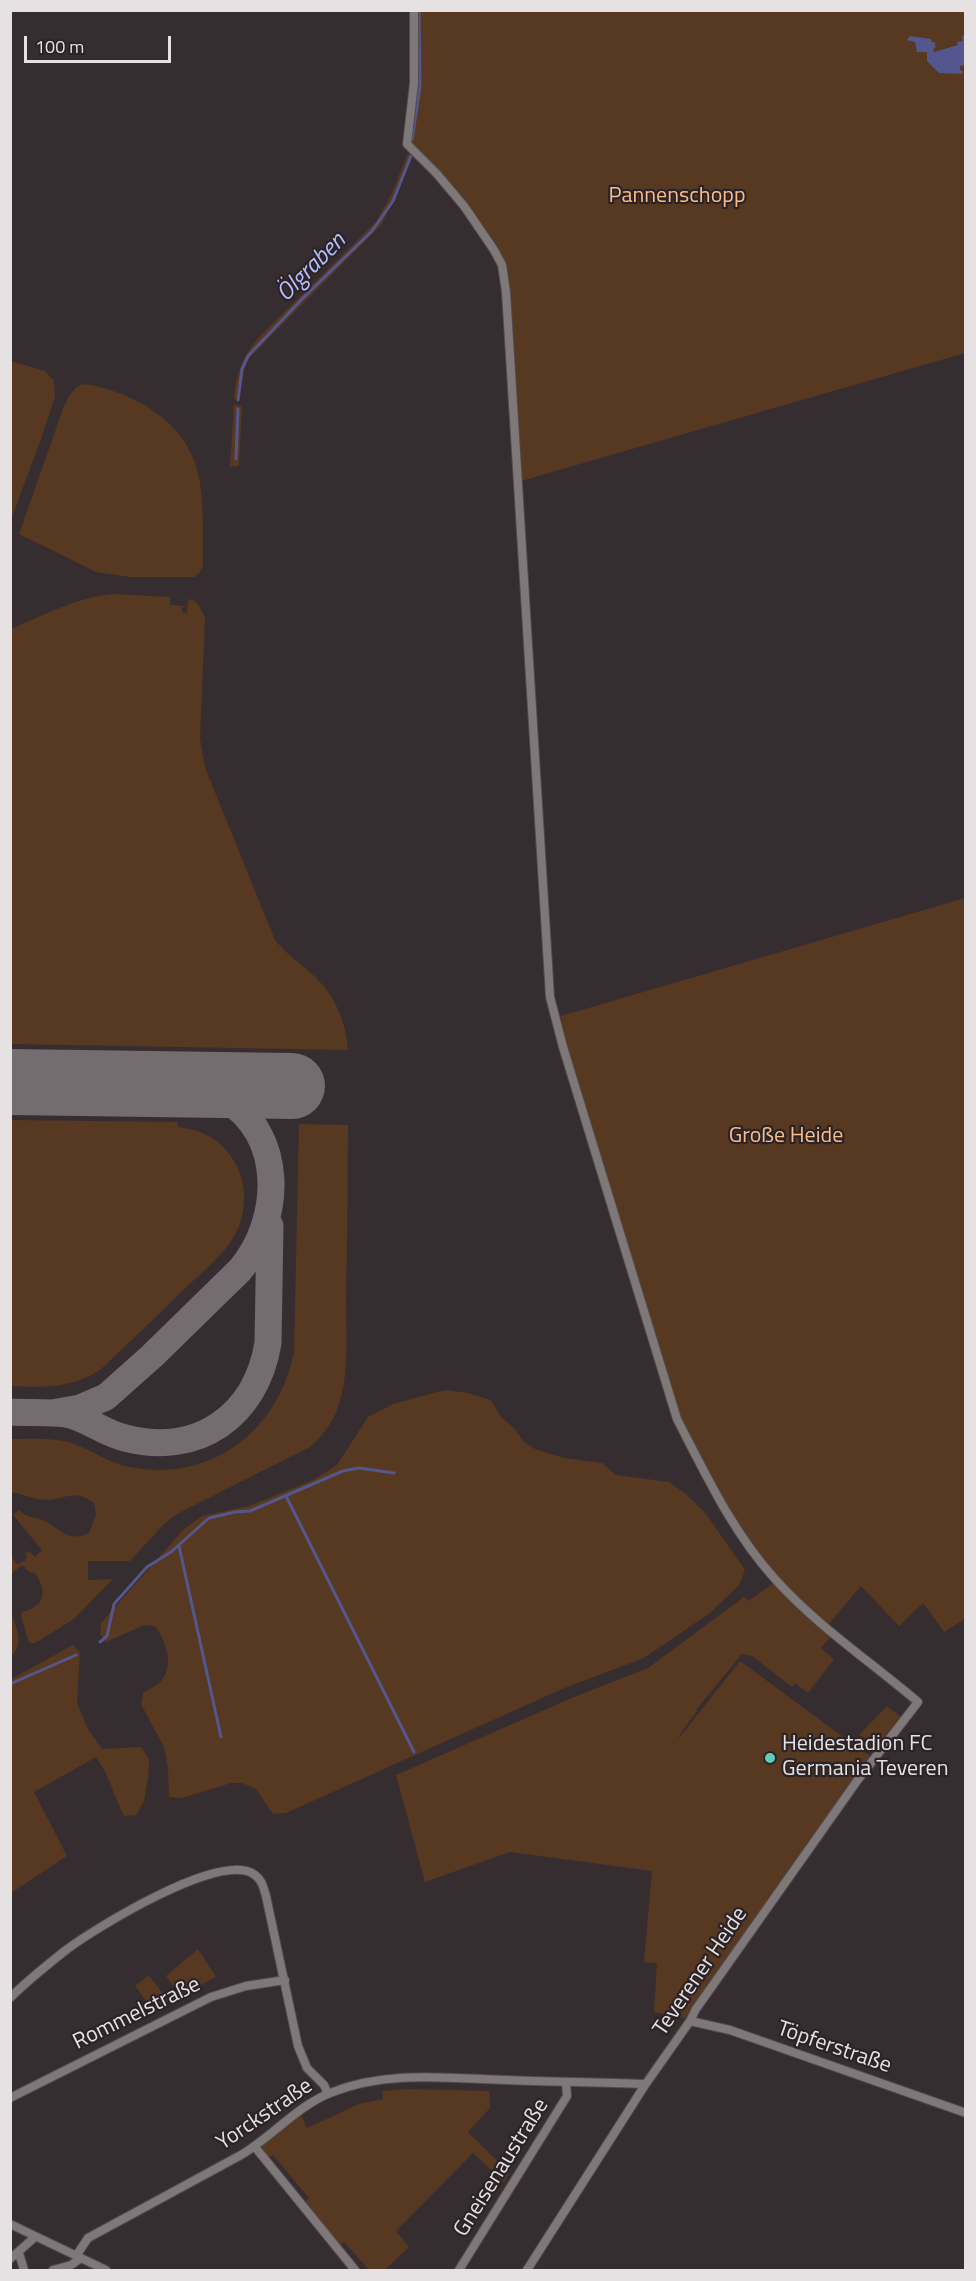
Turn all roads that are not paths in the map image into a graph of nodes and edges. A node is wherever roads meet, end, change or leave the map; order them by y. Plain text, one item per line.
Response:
1 (414, 10) edge
2 (285, 1980) junction
3 (10, 1998) edge
4 (690, 2021) junction
5 (566, 2082) junction
6 (643, 2084) dead end
7 (328, 2094) junction
8 (10, 2098) edge
9 (966, 2113) edge
10 (255, 2147) junction
11 (10, 2224) edge
12 (35, 2237) junction
13 (20, 2253) junction
14 (78, 2257) junction
15 (10, 2259) edge
16 (24, 2271) edge
17 (54, 2271) edge
18 (106, 2271) edge
19 (355, 2271) edge
20 (459, 2271) edge
21 (527, 2271) edge

1 - 4 street, Teverener Heide
2 - 3 street
2 - 7 street
2 - 8 street, Rommelstraße
4 - 9 street, Töpferstraße
4 - 21 street, Teverener Heide
5 - 6 street, Yorckstraße
5 - 7 street, Yorckstraße
5 - 20 street, Gneisenaustraße
7 - 10 street, Yorckstraße
10 - 14 street, Yorckstraße
10 - 19 street
11 - 12 street
12 - 13 street
12 - 14 street
13 - 15 street
13 - 16 street
14 - 17 street
14 - 18 street

